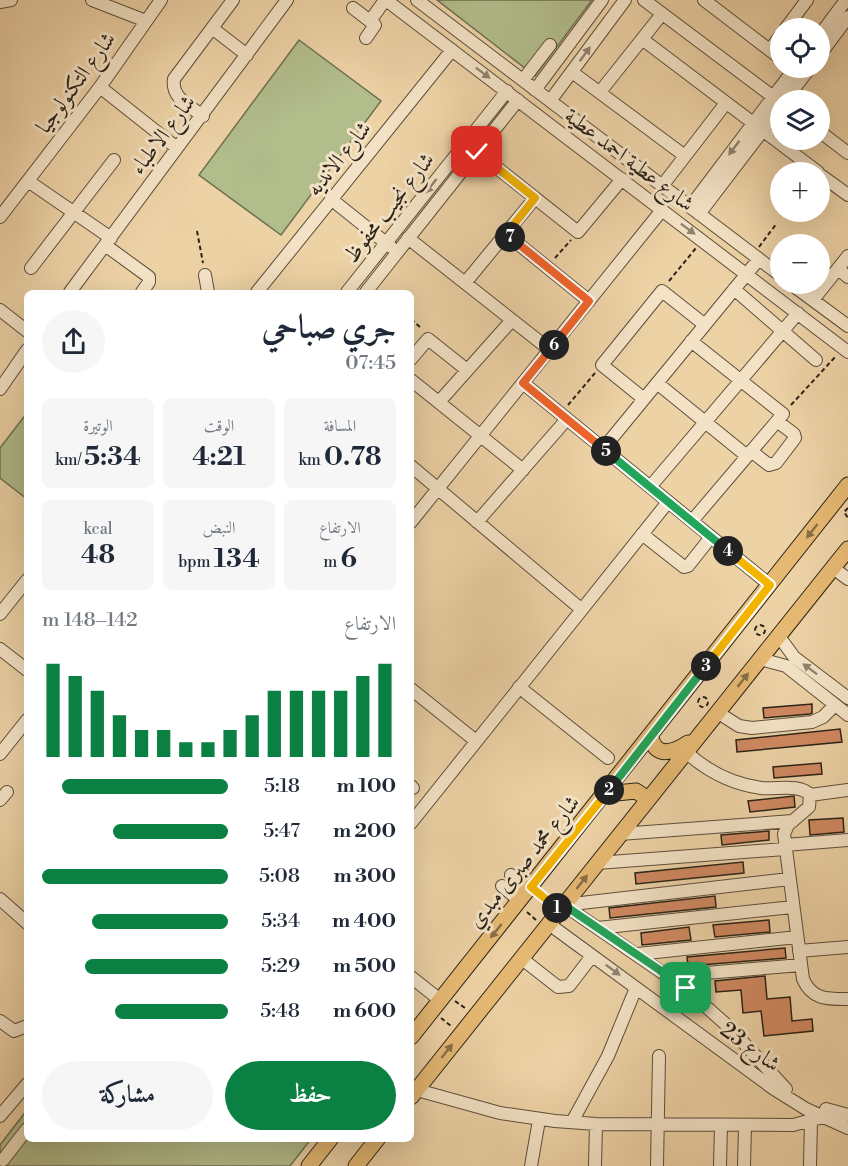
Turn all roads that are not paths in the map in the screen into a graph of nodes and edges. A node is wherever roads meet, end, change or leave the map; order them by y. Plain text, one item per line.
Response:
1 (11, 0) edge
2 (93, 0) edge
3 (161, 0) edge
4 (233, 0) edge
5 (287, 0) edge
6 (365, 0) edge
7 (385, 0) edge
8 (417, 0) edge
9 (602, 0) edge
10 (625, 0) edge
11 (644, 0) edge
12 (704, 0) edge
13 (807, 0) edge
14 (846, 0) edge
15 (0, 2) edge
16 (432, 12) junction
17 (662, 14) junction
18 (848, 17) edge
19 (794, 18) edge
20 (146, 21) junction
21 (370, 21) junction
22 (830, 21) edge
23 (421, 27) junction
24 (212, 28) junction
25 (366, 38) dead end
26 (642, 39) junction
27 (830, 41) edge
28 (550, 45) dead end
29 (452, 50) junction
30 (770, 50) edge
31 (247, 55) junction
32 (572, 72) junction
33 (802, 78) edge
34 (523, 80) junction
35 (100, 87) junction
36 (535, 90) junction
37 (793, 90) edge
38 (507, 91) junction
39 (600, 92) junction
40 (770, 95) edge
41 (518, 100) junction
42 (550, 101) junction
43 (726, 103) junction
44 (770, 109) edge
45 (203, 116) junction
46 (770, 117) edge
47 (758, 128) junction
48 (830, 139) edge
49 (177, 148) junction
50 (477, 152) junction
51 (848, 153) edge
52 (685, 156) junction
53 (114, 160) dead end
54 (803, 162) edge
55 (622, 179) junction
56 (28, 181) junction
57 (830, 182) edge
58 (662, 186) junction
59 (848, 195) edge
60 (535, 198) junction
61 (331, 199) junction
62 (662, 210) junction
63 (695, 211) junction
64 (74, 212) junction
65 (0, 217) edge
66 (506, 234) junction
67 (408, 238) junction
68 (108, 241) junction
69 (386, 244) junction
70 (397, 252) junction
71 (848, 256) edge
72 (756, 257) junction
73 (30, 268) dead end
74 (770, 268) edge
75 (843, 273) edge
76 (747, 274) junction
77 (205, 275) road end
78 (465, 283) junction
79 (734, 289) junction
80 (71, 290) edge
81 (143, 290) edge
82 (208, 290) edge
83 (259, 290) edge
84 (349, 290) edge
85 (368, 290) edge
86 (805, 294) edge
87 (813, 300) junction
88 (589, 301) junction
89 (0, 310) edge
90 (798, 313) junction
91 (512, 320) junction
92 (705, 325) junction
93 (848, 326) edge
94 (24, 329) edge
95 (783, 331) junction
96 (691, 342) junction
97 (550, 350) junction
98 (845, 350) edge
99 (24, 354) edge
100 (414, 355) edge
101 (816, 360) dead end
102 (467, 370) junction
103 (741, 381) junction
104 (414, 382) edge
105 (523, 383) junction
106 (657, 383) junction
107 (0, 389) edge
108 (644, 399) junction
109 (439, 402) junction
110 (564, 417) junction
111 (780, 417) junction
112 (705, 422) junction
113 (480, 436) junction
114 (603, 449) junction
115 (749, 454) junction
116 (414, 469) edge
117 (523, 470) junction
118 (848, 485) edge
119 (650, 487) junction
120 (438, 489) junction
121 (668, 502) junction
122 (414, 518) edge
123 (692, 521) junction
124 (477, 522) junction
125 (642, 534) junction
126 (711, 537) junction
127 (848, 549) edge
128 (832, 568) junction
129 (848, 579) edge
130 (24, 584) edge
131 (770, 585) junction
132 (581, 609) junction
133 (0, 614) edge
134 (778, 635) junction
135 (0, 649) edge
136 (760, 659) junction
137 (24, 668) edge
138 (519, 687) junction
139 (414, 691) edge
140 (848, 696) edge
141 (835, 705) junction
142 (717, 712) junction
143 (848, 716) edge
144 (24, 724) edge
145 (699, 735) junction
146 (651, 737) junction
147 (476, 741) junction
148 (686, 752) junction
149 (0, 754) edge
150 (608, 758) dead end
151 (848, 790) edge
152 (606, 794) junction
153 (810, 795) junction
154 (648, 799) junction
155 (414, 819) edge
156 (793, 821) junction
157 (620, 834) junction
158 (848, 840) edge
159 (785, 847) junction
160 (597, 863) junction
161 (511, 875) dead end
162 (789, 879) junction
163 (502, 886) dead end
164 (524, 895) junction
165 (0, 899) edge
166 (792, 907) junction
167 (562, 908) junction
168 (24, 920) edge
169 (547, 925) junction
170 (598, 928) junction
171 (797, 937) junction
172 (848, 947) edge
173 (799, 951) junction
174 (638, 954) junction
175 (592, 956) junction
176 (521, 958) junction
177 (801, 965) junction
178 (670, 976) junction
179 (414, 980) edge
180 (636, 988) junction
181 (848, 999) edge
182 (439, 1002) junction
183 (0, 1021) edge
184 (24, 1027) edge
185 (414, 1033) edge
186 (659, 1056) dead end
187 (24, 1093) edge
188 (414, 1093) edge
189 (848, 1115) edge
190 (0, 1116) edge
191 (822, 1116) junction
192 (539, 1120) junction
193 (572, 1122) junction
194 (596, 1124) junction
195 (659, 1125) junction
196 (721, 1125) junction
197 (746, 1126) junction
198 (848, 1128) edge
199 (24, 1133) edge
200 (328, 1142) edge
201 (375, 1142) edge
202 (3, 1160) dead end
203 (309, 1166) edge
204 (356, 1166) edge
205 (531, 1166) edge
206 (595, 1166) edge
207 (657, 1166) edge
208 (720, 1166) edge
209 (744, 1166) edge
210 (810, 1166) edge

1 - 15 street
2 - 20 street
3 - 20 street, شارع التكنولوجيا
4 - 24 street
5 - 31 street, شارع الاطباء
6 - 21 street
7 - 21 street
7 - 23 street, شارع عطية احمد عطية
8 - 16 street, شارع عطية احمد عطية
9 - 36 street
32 -> 10 street
11 - 17 street
12 - 30 street
13 - 19 street
14 - 22 street
16 - 23 street
16 - 34 street, شارع عطية احمد عطية
17 - 26 street
17 - 40 street
18 - 27 street
20 - 35 street, شارع التكنولوجيا
21 - 25 street
23 - 29 street, شارع عطية احمد عطية
24 - 31 street
24 - 45 street
26 - 39 street
26 - 43 street
28 - 34 street
29 -> 38 street, شارع عطية احمد عطية
29 - 61 street, شارع الانديه
31 - 45 street, شارع الاطباء
32 - 39 street
32 - 42 street
33 - 37 street
34 - 36 street, شارع عطية احمد عطية
35 - 49 street
35 - 56 street, شارع التكنولوجيا
36 - 42 street, شارع عطية احمد عطية
38 - 41 street, شارع عطية احمد عطية
38 -> 69 street, شارع نجيب محفوظ
39 - 52 street
41 - 50 street, شارع نجيب محفوظ
41 - 55 street, شارع عطية احمد عطية
42 - 58 street, شارع عطية احمد عطية
43 - 47 street
43 - 52 street
44 - 47 street
45 - 49 street, شارع الاطباء
46 - 47 street
47 - 54 street
47 - 63 street
48 - 51 street
49 - 68 street, شارع الاطباء
50 - 60 street
50 - 67 street, شارع نجيب محفوظ
52 - 58 street
53 - 64 street
55 - 60 street
55 - 62 street, شارع عطية احمد عطية
56 - 64 street
56 - 65 street, شارع التكنولوجيا
57 - 59 street
58 - 63 street, شارع عطية احمد عطية
60 - 66 street
61 - 69 street
61 - 83 street, شارع الانديه
62 -> 76 street, شارع عطية احمد عطية
62 - 88 street
63 - 72 street, شارع عطية احمد عطية
64 - 68 street
64 - 73 street
66 - 78 street
66 - 88 street
67 - 70 street, شارع نجيب محفوظ
67 - 78 street
68 - 80 street, شارع الاطباء
68 - 81 street
69 - 70 street
69 - 84 street, شارع نجيب محفوظ
70 - 85 street, شارع نجيب محفوظ
71 - 75 street
72 - 74 street, شارع عطية احمد عطية
72 - 76 street
75 - 87 street
76 - 79 street
76 - 90 street, شارع عطية احمد عطية
77 - 82 street
78 - 91 street
79 - 92 street
79 - 95 street
86 - 87 street
87 - 93 street
88 - 97 street
89 - 94 street
90 - 95 street
90 - 98 street, شارع عطية احمد عطية
91 - 97 street
91 - 102 street
92 - 96 street
92 - 108 street
95 - 101 street
95 - 103 street
96 - 103 street
96 - 106 street
97 - 105 street
99 - 107 street
100 - 102 street
102 - 109 street
103 - 111 street
103 - 112 street
104 - 109 street
105 - 110 street
105 - 113 street
106 - 108 street
106 - 112 street
108 - 114 street
109 - 113 street
110 - 114 street
110 - 117 street
111 - 115 street
111 - 115 street
112 - 115 street
112 - 119 street
113 - 117 street
113 - 120 street
114 - 119 street
115 - 123 street
116 - 120 street
117 - 124 street
118 -> 131 main road, شارع محمد صبرى مبدي
119 - 121 street
120 - 122 street
120 - 124 street
121 - 123 street
121 - 125 street
123 - 126 street
124 - 132 street
125 - 126 street
125 - 132 street
126 - 131 street
127 - 128 main road
128 - 129 street
128 - 134 main road
130 - 133 street
131 - 146 main road, شارع محمد صبرى مبدي
132 - 138 street
134 - 136 main road
140 -> 134 street
135 - 137 street
136 - 141 street
142 -> 136 main road
138 - 147 street
138 - 150 street
139 - 147 street
141 - 142 street
141 - 143 street
142 - 145 main road
144 - 149 street
145 - 146 main road
145 - 148 main road
146 - 152 main road, شارع محمد صبرى مبدي
147 - 155 street
148 - 153 street
148 - 154 main road
151 - 153 street
152 - 154 main road
152 - 164 main road, شارع محمد صبرى مبدي
153 - 156 street
154 - 157 main road
156 - 157 street
156 - 159 street
157 - 160 main road
158 - 159 street
159 - 160 street
159 - 162 street
167 -> 160 main road
161 - 164 street
162 - 166 street
162 - 167 street
163 - 164 street
164 -> 182 main road, شارع محمد صبرى مبدي
165 - 168 street
166 - 170 street
166 - 171 street
167 - 169 main road
167 - 170 street, شارع 23
169 - 175 street, شارع 23
169 - 176 main road
170 - 174 street, شارع 23
171 - 173 street
171 - 174 street
172 - 173 street
173 - 177 street
174 - 178 street, شارع 23
175 - 176 street
175 -> 180 street, شارع 23
188 -> 176 main road
177 - 178 street
177 - 181 street
178 - 191 street, شارع 23
179 - 182 street
180 - 191 street, شارع 23
180 - 193 street
182 - 185 main road, شارع محمد صبرى مبدي
183 - 184 street
186 - 195 street
187 - 190 street
188 - 192 street
189 - 191 street, شارع 23
191 - 197 street
191 - 198 street, شارع 23
191 - 210 street
192 - 193 street
192 - 205 street
193 - 194 street
194 - 195 street
194 - 206 street
195 - 196 street
195 - 207 street
196 - 197 street
196 - 208 street
197 - 209 street
199 - 202 street
200 - 203 main road
201 - 204 main road

